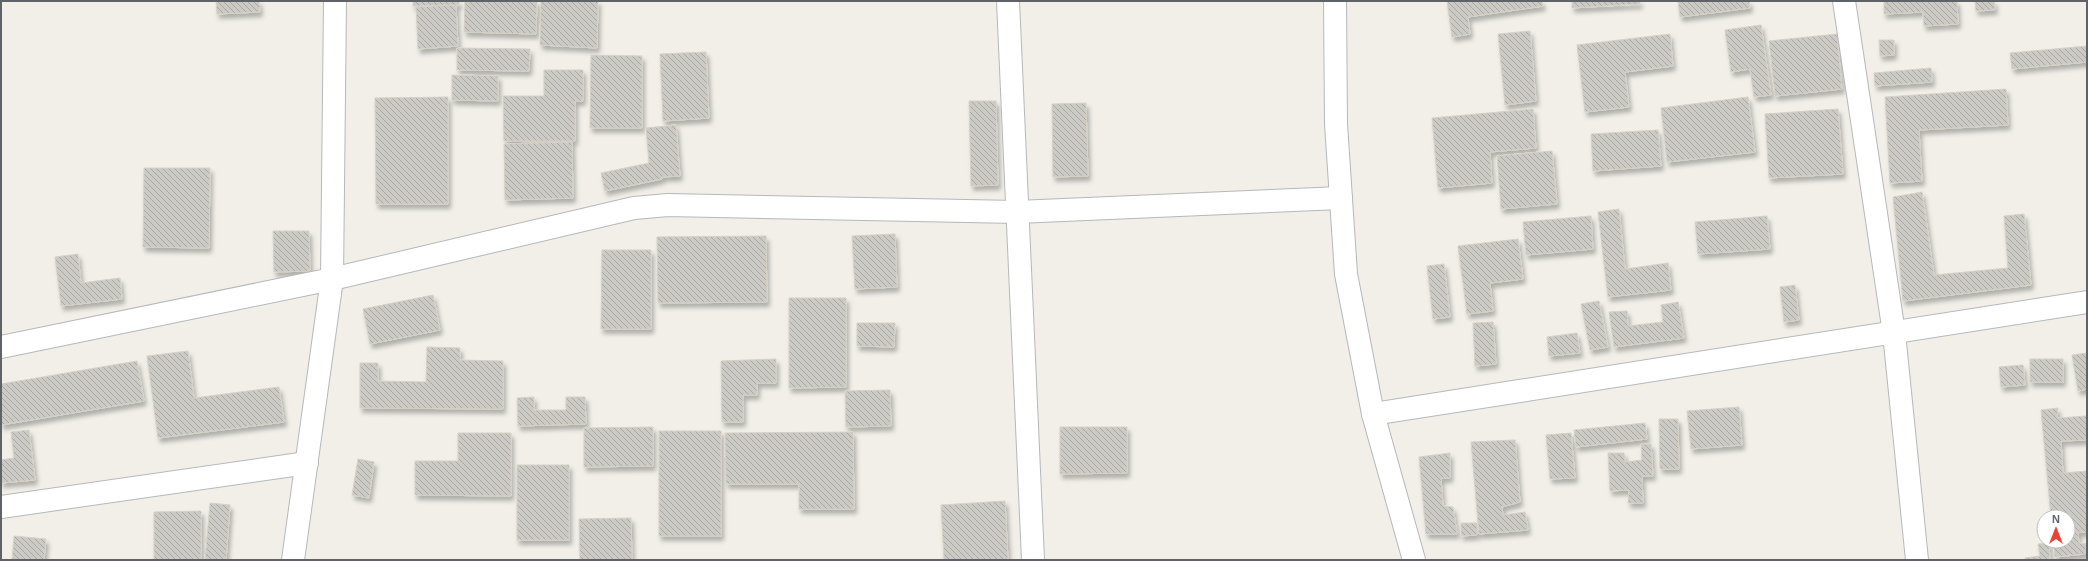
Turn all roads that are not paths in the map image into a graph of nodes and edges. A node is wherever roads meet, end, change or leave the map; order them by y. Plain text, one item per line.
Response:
1 (335, 1) edge
2 (1008, 1) edge
3 (1335, 1) edge
4 (1844, 1) edge
5 (1341, 198) junction
6 (1016, 212) junction
7 (332, 280) junction
8 (2087, 302) edge
9 (1894, 333) junction
10 (1, 347) edge
11 (1373, 414) junction
12 (307, 463) junction
13 (1, 507) edge
14 (293, 560) edge
15 (1033, 560) edge
16 (1414, 560) edge
17 (1917, 560) edge

1 - 7 street
2 - 6 street
3 - 5 street
4 - 9 street
5 - 6 street
5 - 11 street
6 - 7 street
6 - 15 street
7 - 10 street
7 - 12 street
8 - 9 street
9 - 11 street
9 - 17 street
11 - 16 street
12 - 13 street
12 - 14 street

